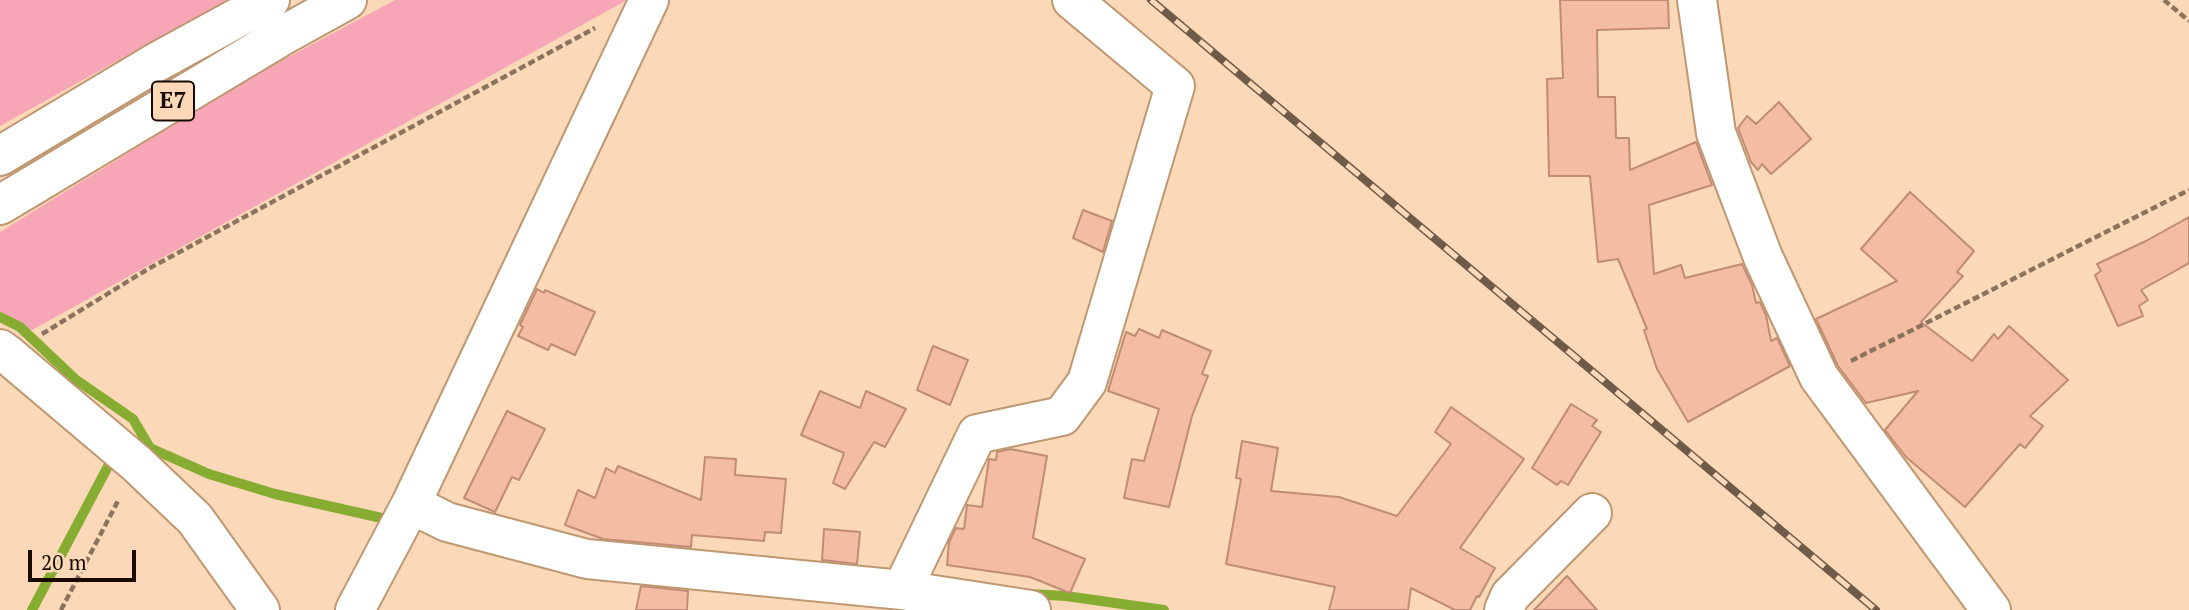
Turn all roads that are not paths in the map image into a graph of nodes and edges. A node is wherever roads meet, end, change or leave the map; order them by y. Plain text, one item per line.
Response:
1 (270, 0) edge
2 (347, 0) edge
3 (649, 0) edge
4 (1072, 0) edge
5 (1697, 0) edge
6 (0, 156) edge
7 (0, 205) edge
8 (4, 352) edge
9 (411, 504) junction
10 (1592, 513) dead end
11 (902, 590) junction
12 (260, 610) edge
13 (355, 610) edge
14 (1031, 610) edge
15 (1504, 610) edge
16 (1991, 610) edge

1 - 6 main road, E7
2 - 7 main road, E7
3 - 9 main road
4 - 11 main road
5 - 16 main road
8 - 12 main road
9 - 11 main road
9 - 13 main road
10 - 15 main road
11 - 14 main road

